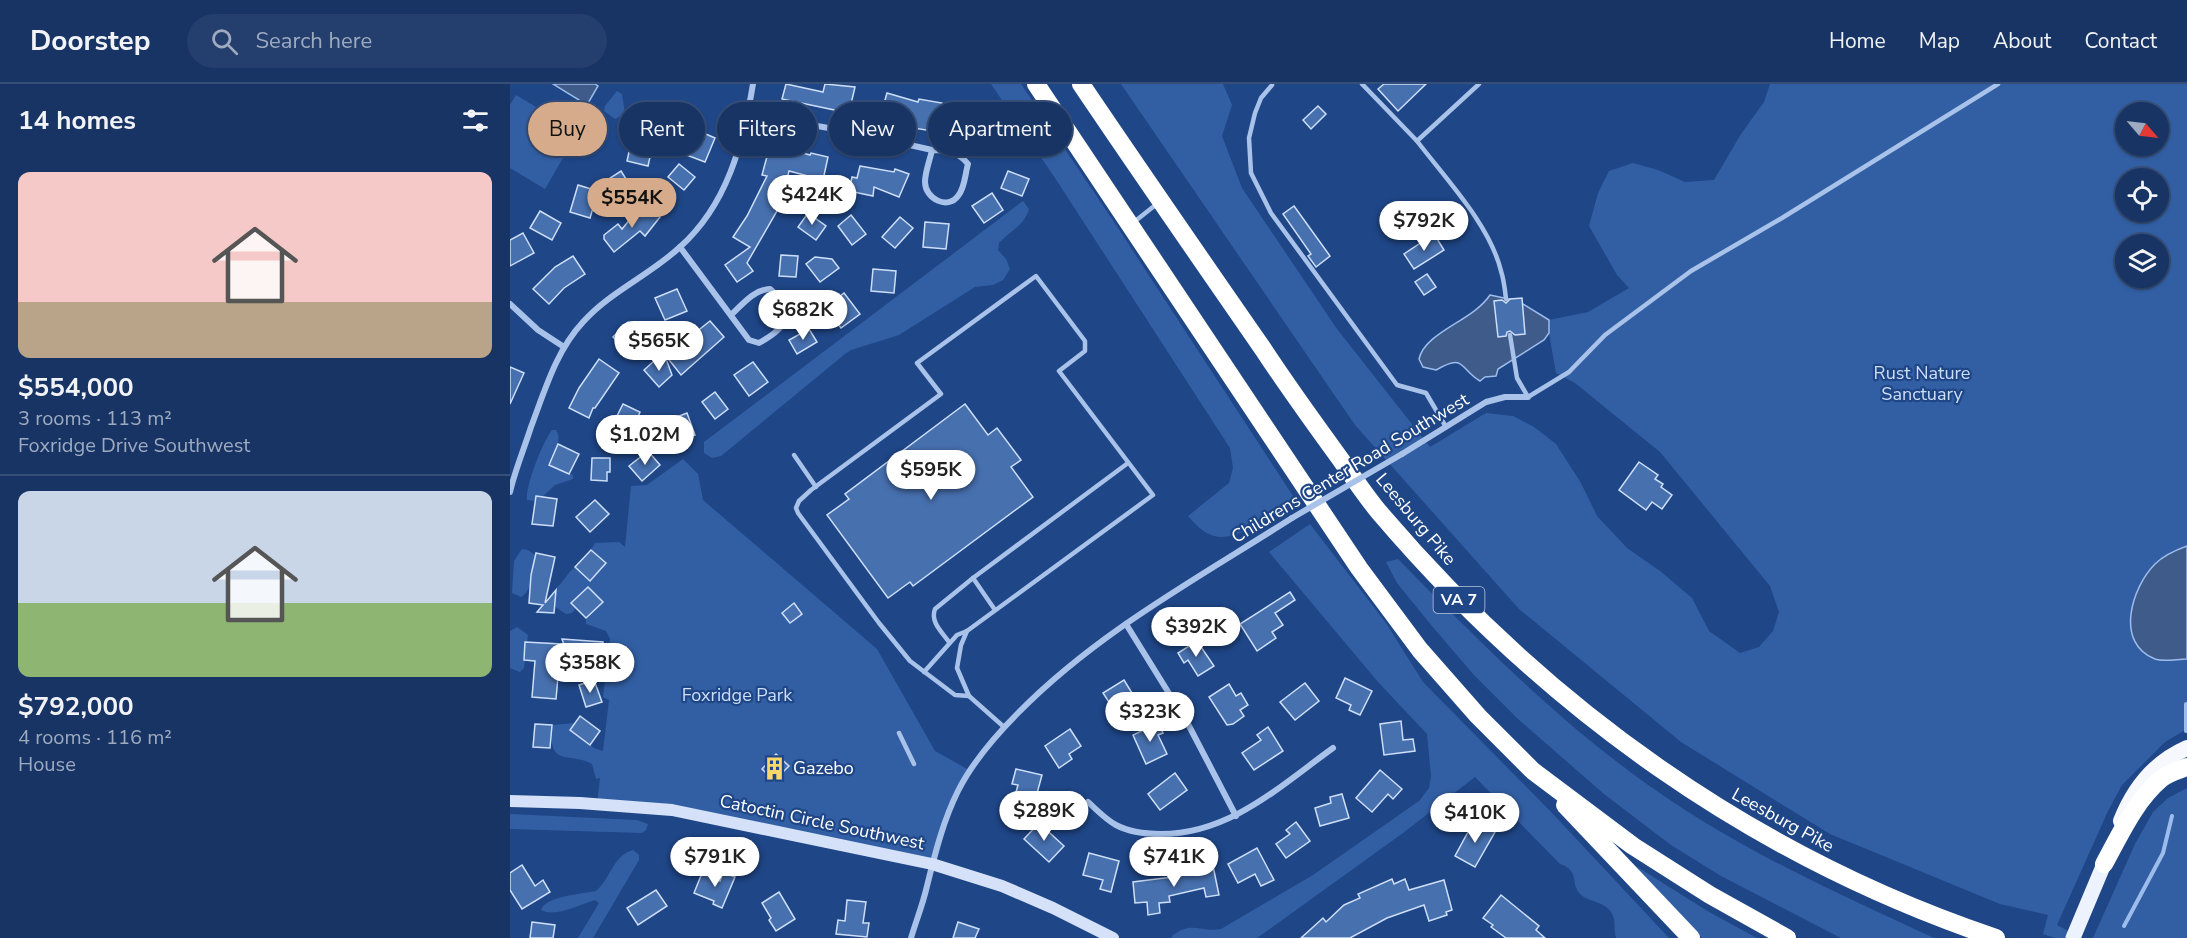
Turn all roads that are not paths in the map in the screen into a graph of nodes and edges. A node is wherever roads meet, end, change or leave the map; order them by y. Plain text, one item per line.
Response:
1 (753, 84) edge
2 (1035, 84) edge
3 (1081, 84) edge
4 (1272, 84) edge
5 (1362, 84) edge
6 (1479, 84) edge
7 (1998, 84) edge
8 (750, 102) edge
9 (817, 126) edge
10 (1417, 141) junction
11 (928, 149) edge
12 (932, 150) joint
13 (737, 156) edge
14 (1160, 201) junction
15 (1130, 224) junction
16 (680, 247) junction
17 (1506, 297) dead end
18 (510, 304) edge
19 (731, 315) junction
20 (1510, 335) dead end
21 (564, 347) junction
22 (1528, 397) junction
23 (1446, 427) junction
24 (794, 455) dead end
25 (1128, 463) junction
26 (514, 466) edge
27 (816, 487) junction
28 (510, 492) edge
29 (973, 578) junction
30 (996, 610) junction
31 (1126, 624) junction
32 (967, 631) junction
33 (949, 642) junction
34 (924, 672) junction
35 (969, 696) junction
36 (1004, 727) junction
37 (899, 733) dead end
38 (1333, 748) dead end
39 (2187, 748) edge
40 (914, 764) dead end
41 (2187, 767) edge
42 (1533, 771) junction
43 (510, 801) edge
44 (1088, 802) dead end
45 (1236, 816) junction
46 (932, 864) junction
47 (2104, 864) junction
48 (911, 938) edge
49 (1113, 938) edge
50 (1691, 938) edge
51 (1787, 938) edge
52 (1996, 938) edge
53 (2073, 938) edge

1 - 8 street
2 - 15 highway
3 - 14 highway, Leesburg Pike / VA 7
4 - 23 lane
5 - 10 lane
6 - 10 lane
7 - 22 lane
9 - 11 street
10 - 17 lane
12 - 12 street
13 - 16 street
14 - 15 lane
14 - 52 highway, Leesburg Pike / VA 7
15 - 42 highway
16 - 19 street
16 - 21 street
18 - 21 street
19 - 19 street
20 - 22 lane
21 - 26 street
22 - 23 street, Childrens Center Road Southwest
23 - 31 street, Childrens Center Road Southwest, bridge
24 - 27 lane
25 - 27 lane
25 - 29 lane
25 - 30 lane
26 - 28 street
27 - 34 lane
29 - 30 lane
29 - 33 lane
30 - 32 lane
31 - 36 street, Childrens Center Road Southwest
31 - 45 street
32 - 33 lane
32 - 35 lane
33 - 34 lane
34 - 35 lane
35 - 36 lane
36 - 46 street, Childrens Center Road Southwest
37 - 40 lane
38 - 45 street
39 - 47 highway
41 - 47 highway
42 - 50 highway
42 - 51 highway
43 - 46 main road, Catoctin Circle Southwest
44 - 45 street
46 - 48 street, Childrens Center Road Southwest
46 - 49 main road, Catoctin Circle Southwest
47 - 53 main road

